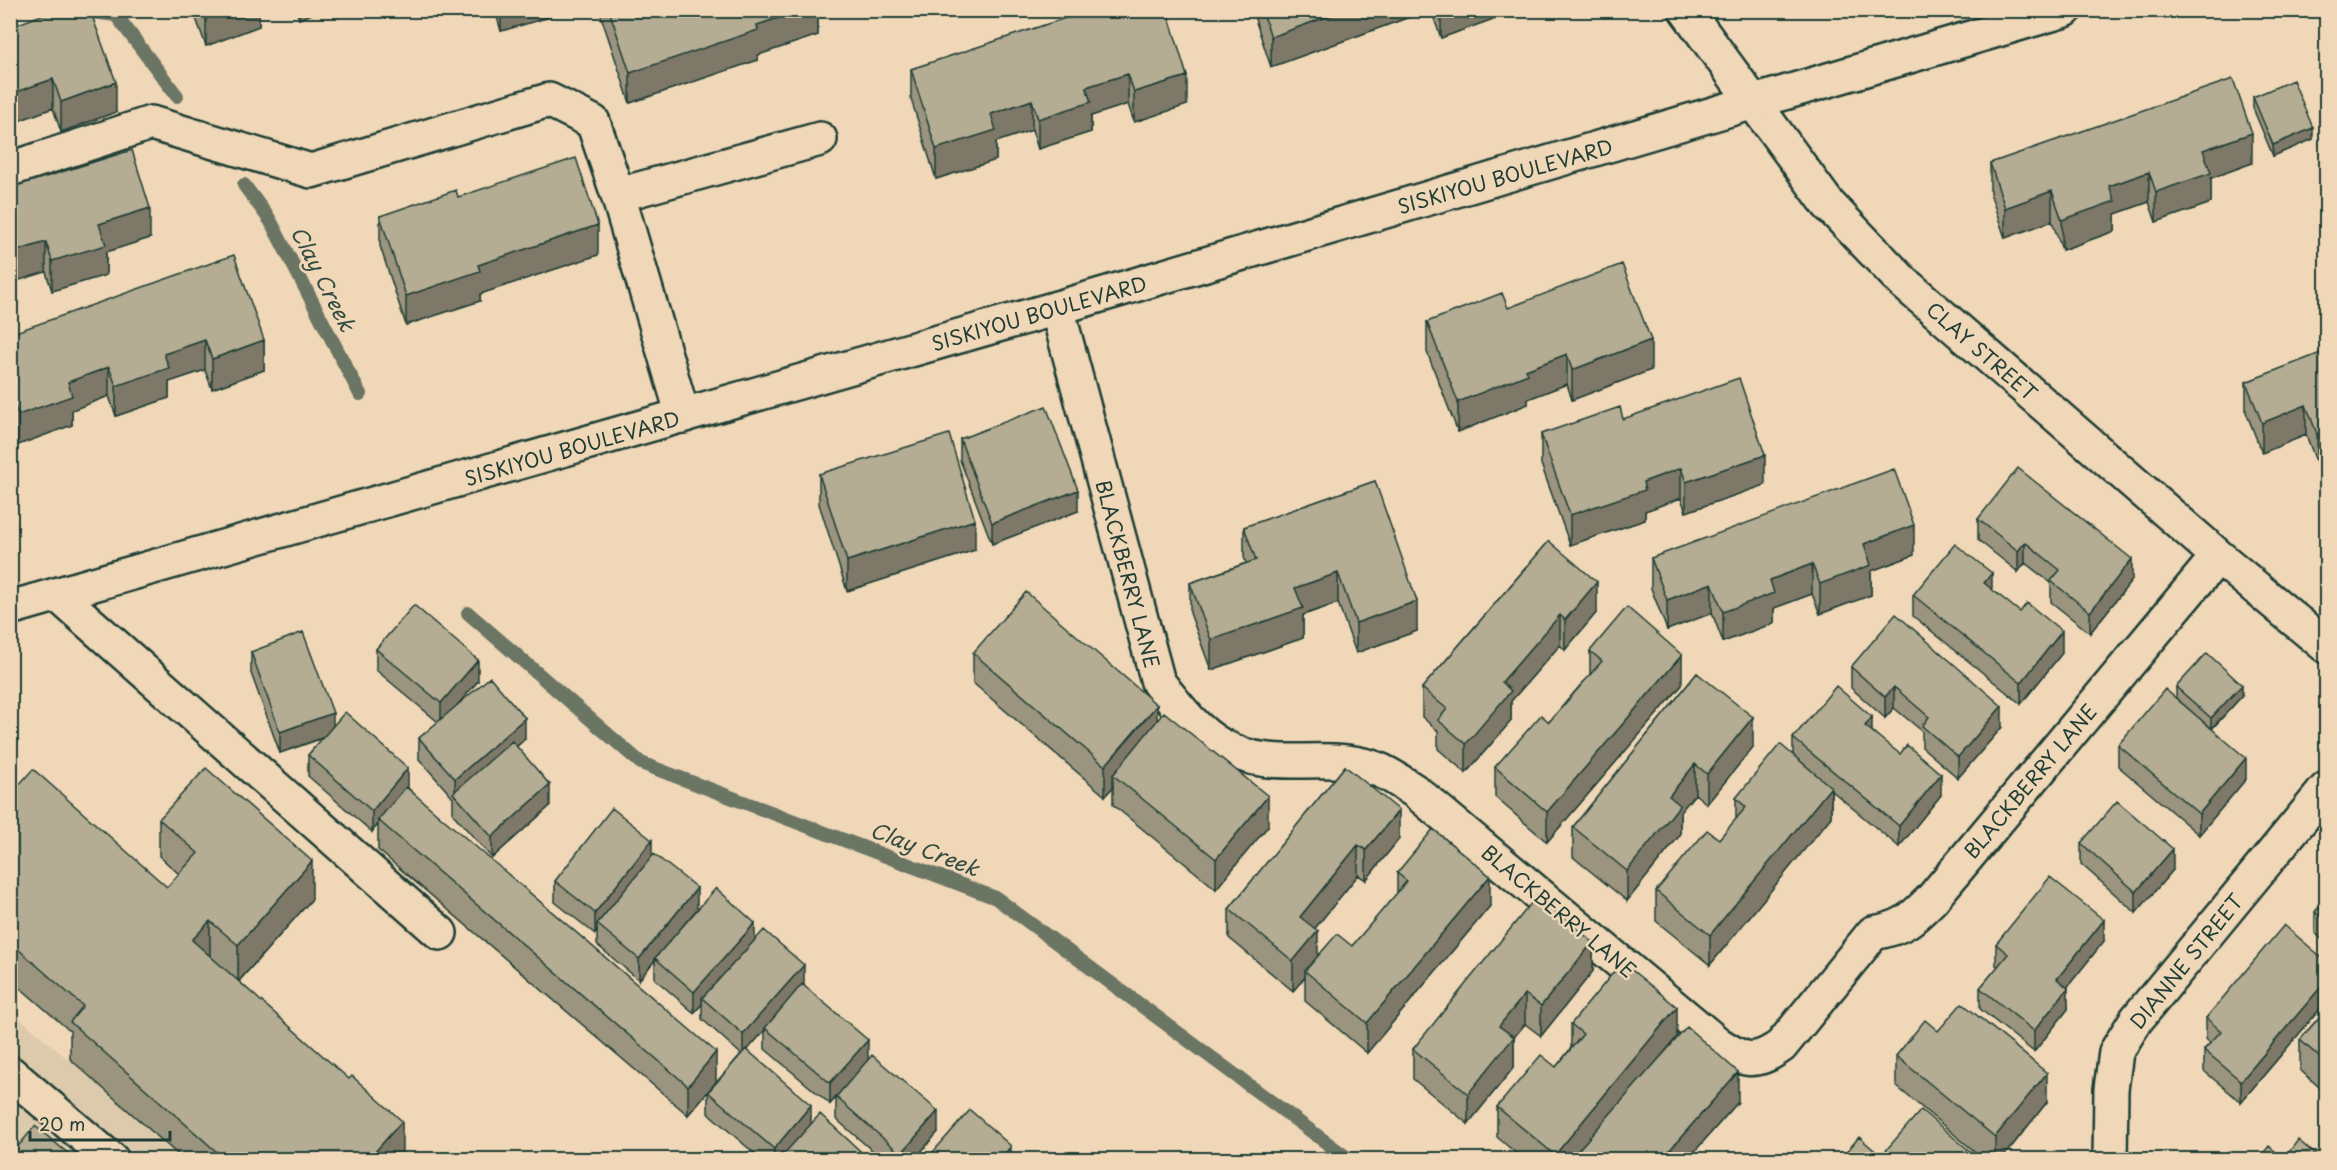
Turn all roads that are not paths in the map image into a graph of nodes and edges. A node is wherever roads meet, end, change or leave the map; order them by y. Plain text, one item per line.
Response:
1 (1686, 10) edge
2 (2065, 10) edge
3 (1753, 102) junction
4 (820, 139) dead end
5 (10, 169) edge
6 (618, 195) junction
7 (1057, 308) junction
8 (682, 416) junction
9 (2218, 556) junction
10 (58, 595) junction
11 (10, 608) edge
12 (2326, 646) edge
13 (2326, 789) edge
14 (440, 933) dead end
15 (10, 1072) edge
16 (112, 1160) edge
17 (2110, 1160) edge

1 - 3 main road, CLAY STREET
2 - 3 main road, SISKIYOU BOULEVARD
3 - 7 main road, SISKIYOU BOULEVARD
3 - 9 main road, CLAY STREET
4 - 6 main road
5 - 6 main road
6 - 8 main road
7 - 8 main road, SISKIYOU BOULEVARD
7 - 9 main road, BLACKBERRY LANE
8 - 10 main road, SISKIYOU BOULEVARD
9 - 12 main road, CLAY STREET
10 - 11 main road, SISKIYOU BOULEVARD
10 - 14 main road
13 - 17 main road, DIANNE STREET
15 - 16 main road

